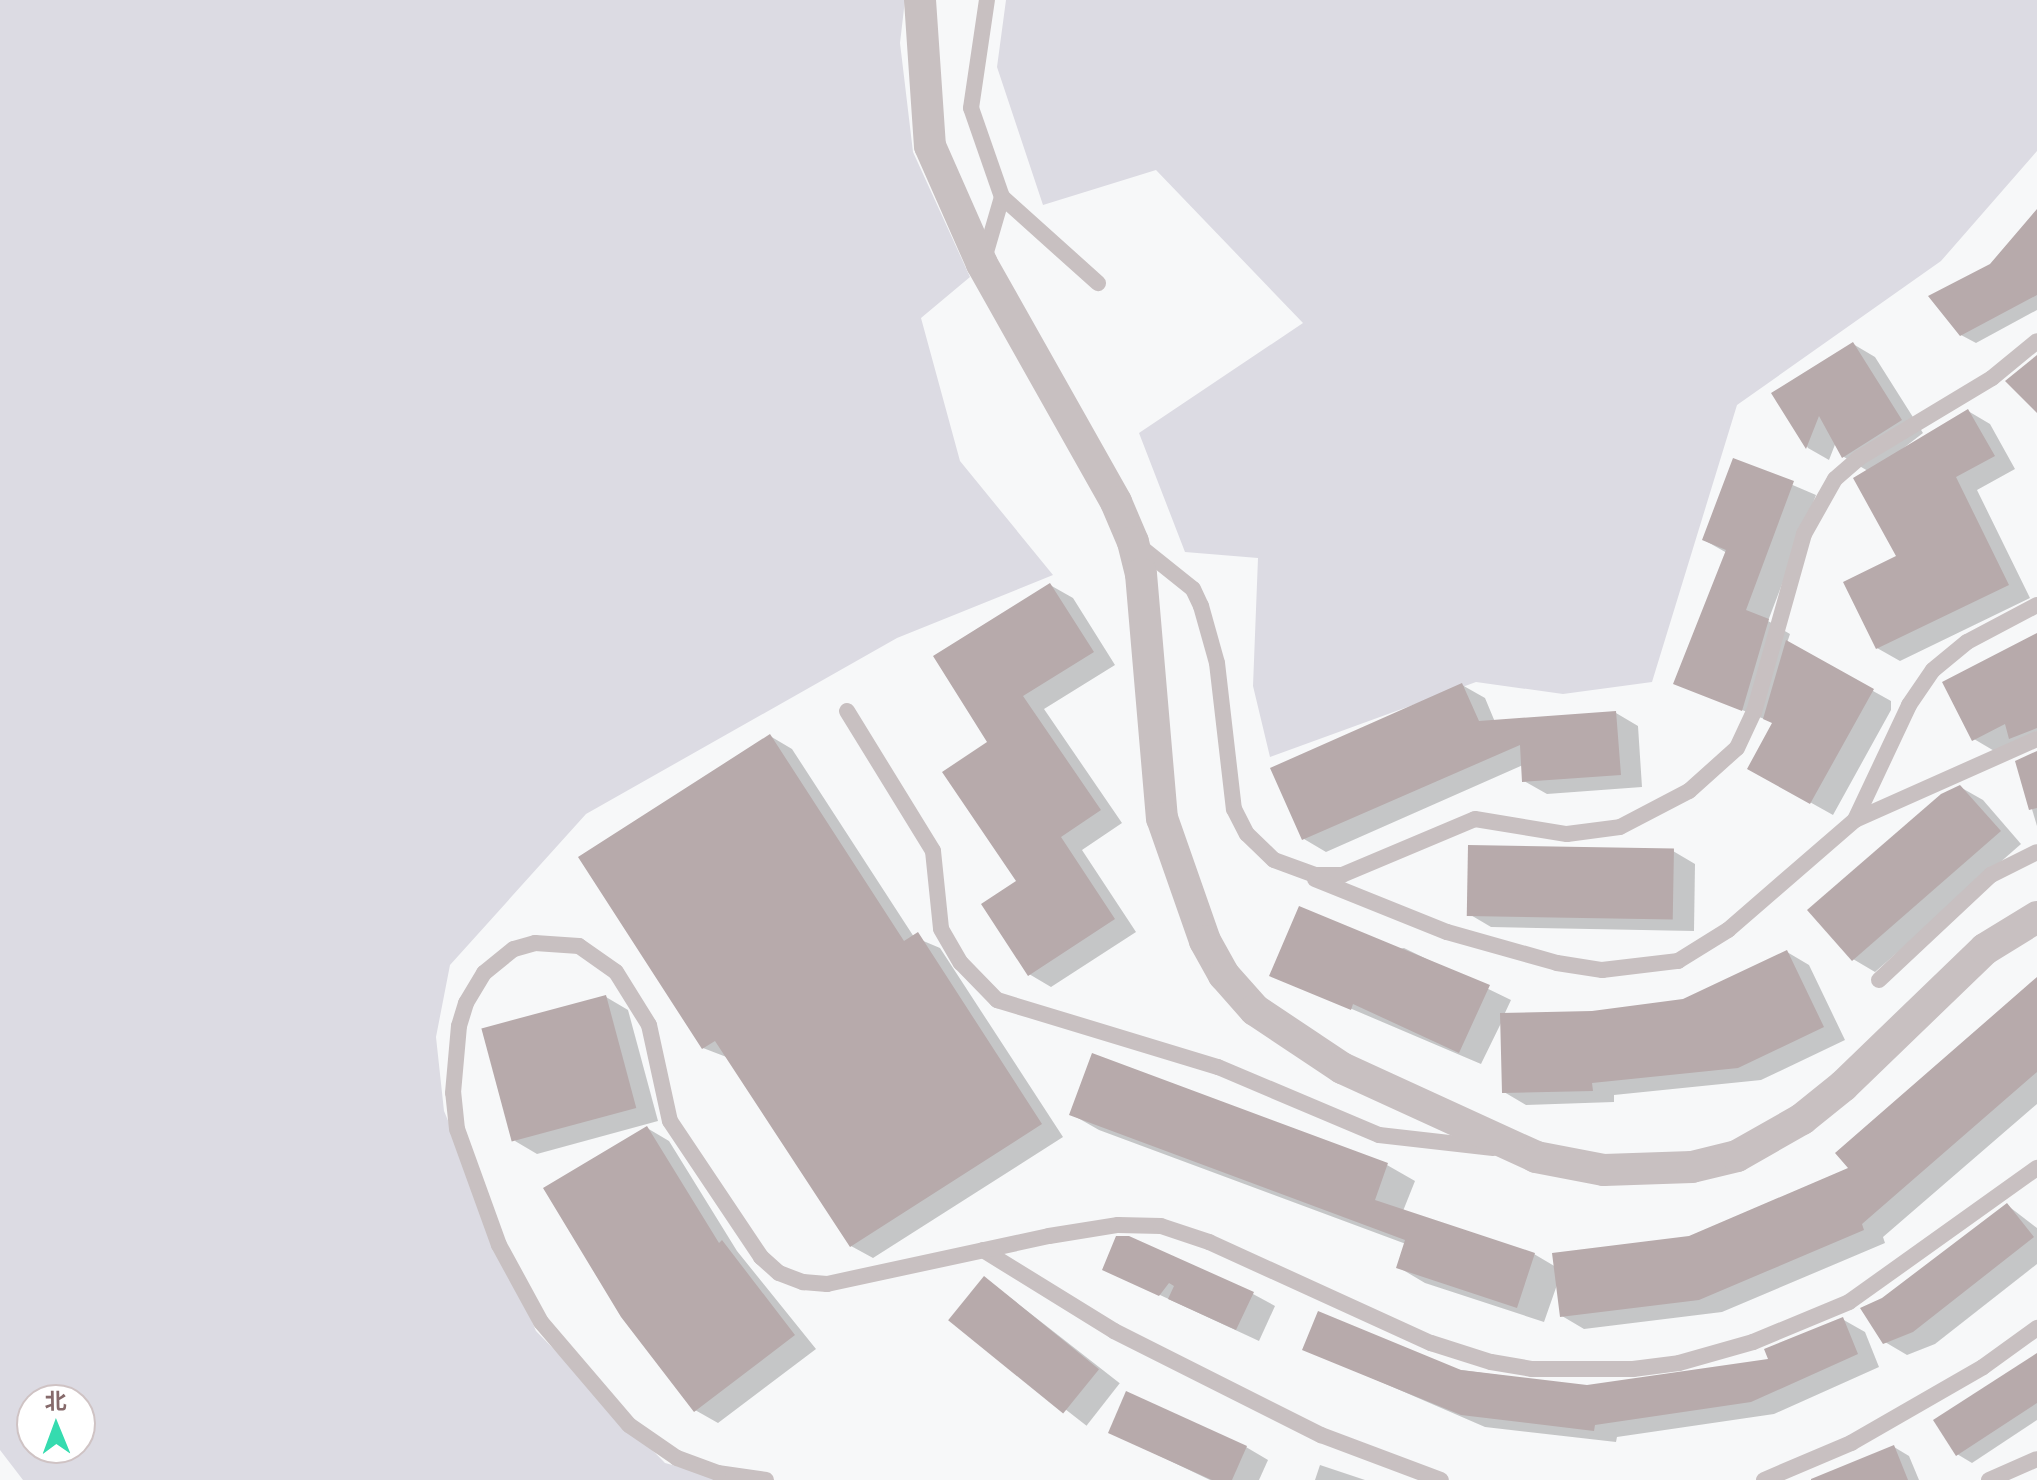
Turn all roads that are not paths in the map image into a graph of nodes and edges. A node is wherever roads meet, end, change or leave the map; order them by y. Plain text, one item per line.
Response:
1 (920, 0) edge
2 (987, 0) edge
3 (1002, 197) junction
4 (982, 264) junction
5 (1098, 283) dead end
6 (2037, 341) edge
7 (1133, 542) junction
8 (2037, 605) edge
9 (847, 711) dead end
10 (2037, 739) edge
11 (1855, 820) junction
12 (2037, 852) edge
13 (1288, 868) junction
14 (2037, 917) edge
15 (1879, 980) dead end
16 (1523, 1151) junction
17 (2037, 1168) edge
18 (983, 1250) junction
19 (2037, 1328) edge
20 (2037, 1459) edge
21 (766, 1480) edge
22 (1441, 1480) edge
23 (1764, 1480) edge
24 (1989, 1480) edge

1 - 4 street
2 - 3 lane
3 - 4 lane
3 - 5 lane
4 - 7 street
6 - 13 lane
7 - 13 lane
7 - 16 street
8 - 11 lane
9 - 16 lane
10 - 11 lane
11 - 13 lane
12 - 15 lane
14 - 16 street
17 - 18 lane
18 - 21 lane
18 - 22 lane
19 - 23 lane
20 - 24 lane

